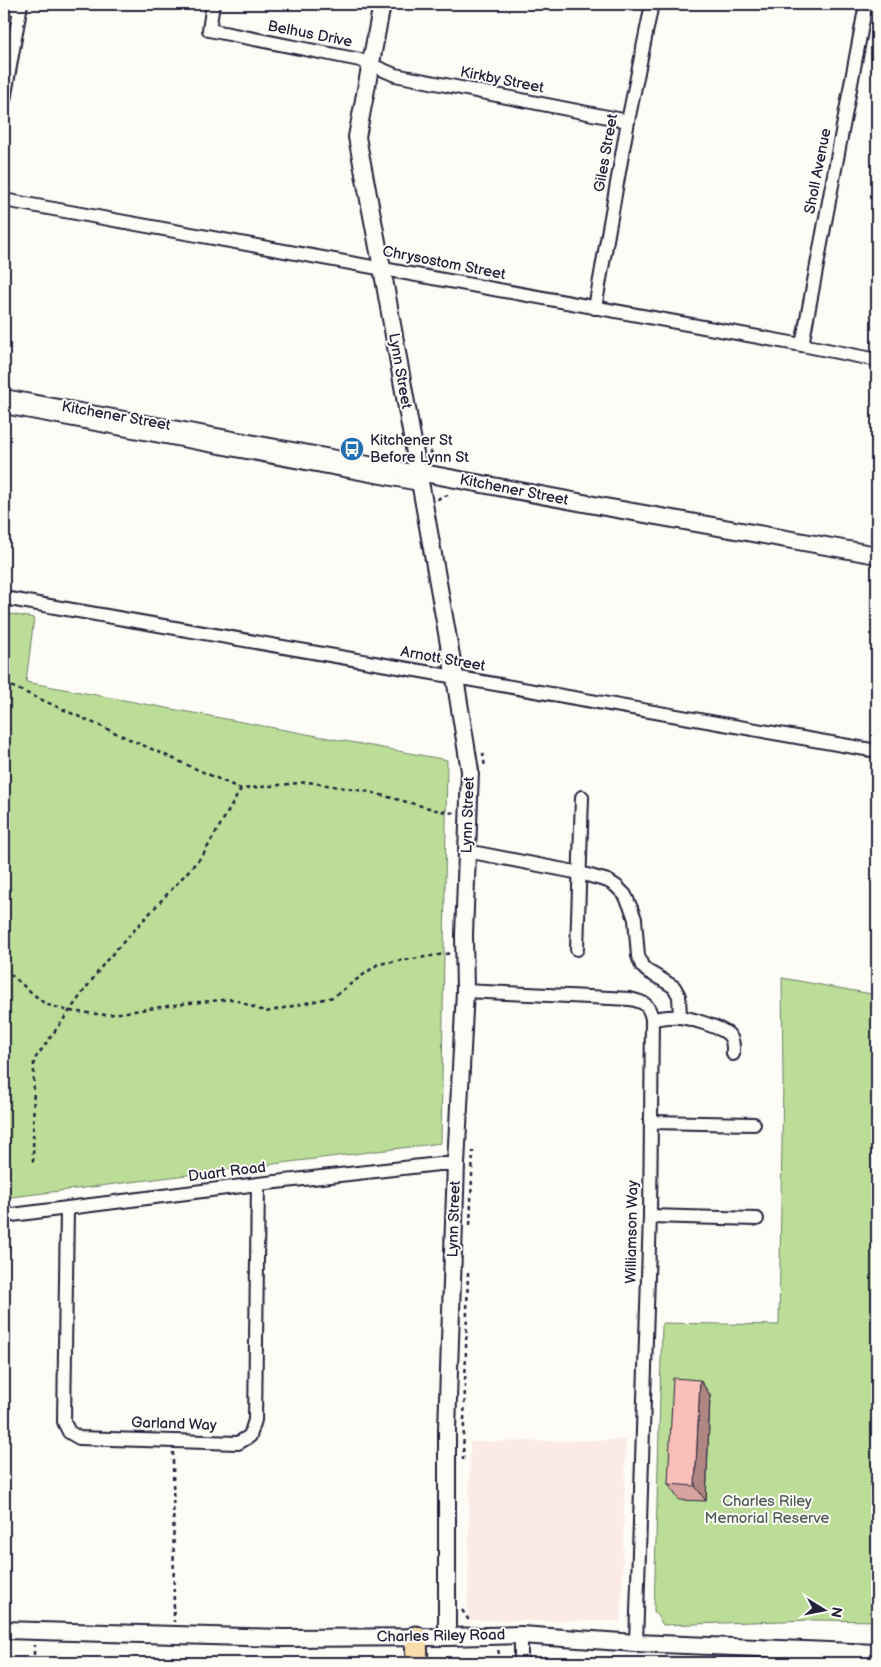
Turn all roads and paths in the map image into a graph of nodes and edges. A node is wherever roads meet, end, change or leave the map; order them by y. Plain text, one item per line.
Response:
1 (213, 4) edge
2 (382, 4) edge
3 (652, 4) edge
4 (866, 4) edge
5 (4, 6) edge
6 (21, 7) edge
7 (372, 65) junction
8 (4, 100) edge
9 (628, 121) junction
10 (4, 200) edge
11 (382, 268) junction
12 (595, 308) junction
13 (802, 345) junction
14 (877, 360) edge
15 (4, 396) edge
16 (4, 407) edge
17 (429, 450) dead end
18 (437, 462) dead end
19 (418, 478) junction
20 (877, 555) edge
21 (877, 566) edge
22 (4, 598) edge
23 (455, 678) junction
24 (4, 683) edge
25 (877, 751) edge
26 (241, 789) junction
27 (582, 797) dead end
28 (468, 815) junction
29 (467, 851) junction
30 (580, 873) junction
31 (577, 949) dead end
32 (464, 952) junction
33 (4, 969) edge
34 (465, 991) junction
35 (69, 1011) junction
36 (680, 1017) junction
37 (652, 1019) junction
38 (733, 1054) dead end
39 (650, 1122) junction
40 (754, 1124) dead end
41 (33, 1162) dead end
42 (456, 1164) junction
43 (258, 1184) junction
44 (67, 1209) junction
45 (4, 1216) edge
46 (650, 1216) junction
47 (757, 1219) dead end
48 (173, 1441) junction
49 (4, 1630) edge
50 (35, 1631) junction
51 (521, 1635) junction
52 (174, 1636) junction
53 (416, 1637) junction
54 (446, 1637) junction
55 (636, 1644) junction
56 (877, 1653) edge
57 (34, 1663) edge
58 (417, 1663) edge
59 (521, 1663) edge

1 - 7 street, Belhus Drive
2 - 7 street, Lynn Street
3 - 9 street, Giles Street
4 - 13 street, Sholl Avenue
5 - 6 street
6 - 8 street
7 - 9 street, Kirkby Street
7 - 11 street, Lynn Street
9 - 12 street, Giles Street
10 - 11 street, Chrysostom Street
11 - 12 street, Chrysostom Street
11 - 19 street, Lynn Street
12 - 13 street, Chrysostom Street
13 - 14 street, Chrysostom Street
15 - 19 street, Kitchener Street
16 - 19 street, Kitchener Street
17 - 18 path
19 - 20 street, Kitchener Street
19 - 21 street, Kitchener Street
19 - 23 street, Lynn Street
22 - 23 street, Arnott Street
23 - 25 street, Arnott Street
23 - 28 street, Lynn Street
24 - 26 path
26 - 28 path
26 - 35 path
27 - 30 street
28 - 29 street, Lynn Street
29 - 30 street
29 - 32 street, Lynn Street
30 - 31 street
30 - 36 street
32 - 34 street, Lynn Street
32 - 35 path
33 - 35 path
34 - 37 street
34 - 42 street, Lynn Street
35 - 41 path
36 - 37 street
36 - 38 street
37 - 39 street, Williamson Way
39 - 40 street
39 - 46 street, Williamson Way
42 - 43 street, Duart Road
42 - 54 street, Lynn Street
43 - 44 street, Duart Road
43 - 48 street, Garland Way
44 - 45 street, Duart Road
44 - 48 street, Garland Way
46 - 47 street
46 - 55 street, Williamson Way
48 - 52 path
49 - 50 street, Charles Riley Road
50 - 52 street, Charles Riley Road
50 - 57 path
51 - 54 street, Charles Riley Road
51 - 55 street, Charles Riley Road
51 - 59 street
52 - 53 street, Charles Riley Road
53 - 54 street, Charles Riley Road
53 - 58 highway
55 - 56 street, Charles Riley Road

